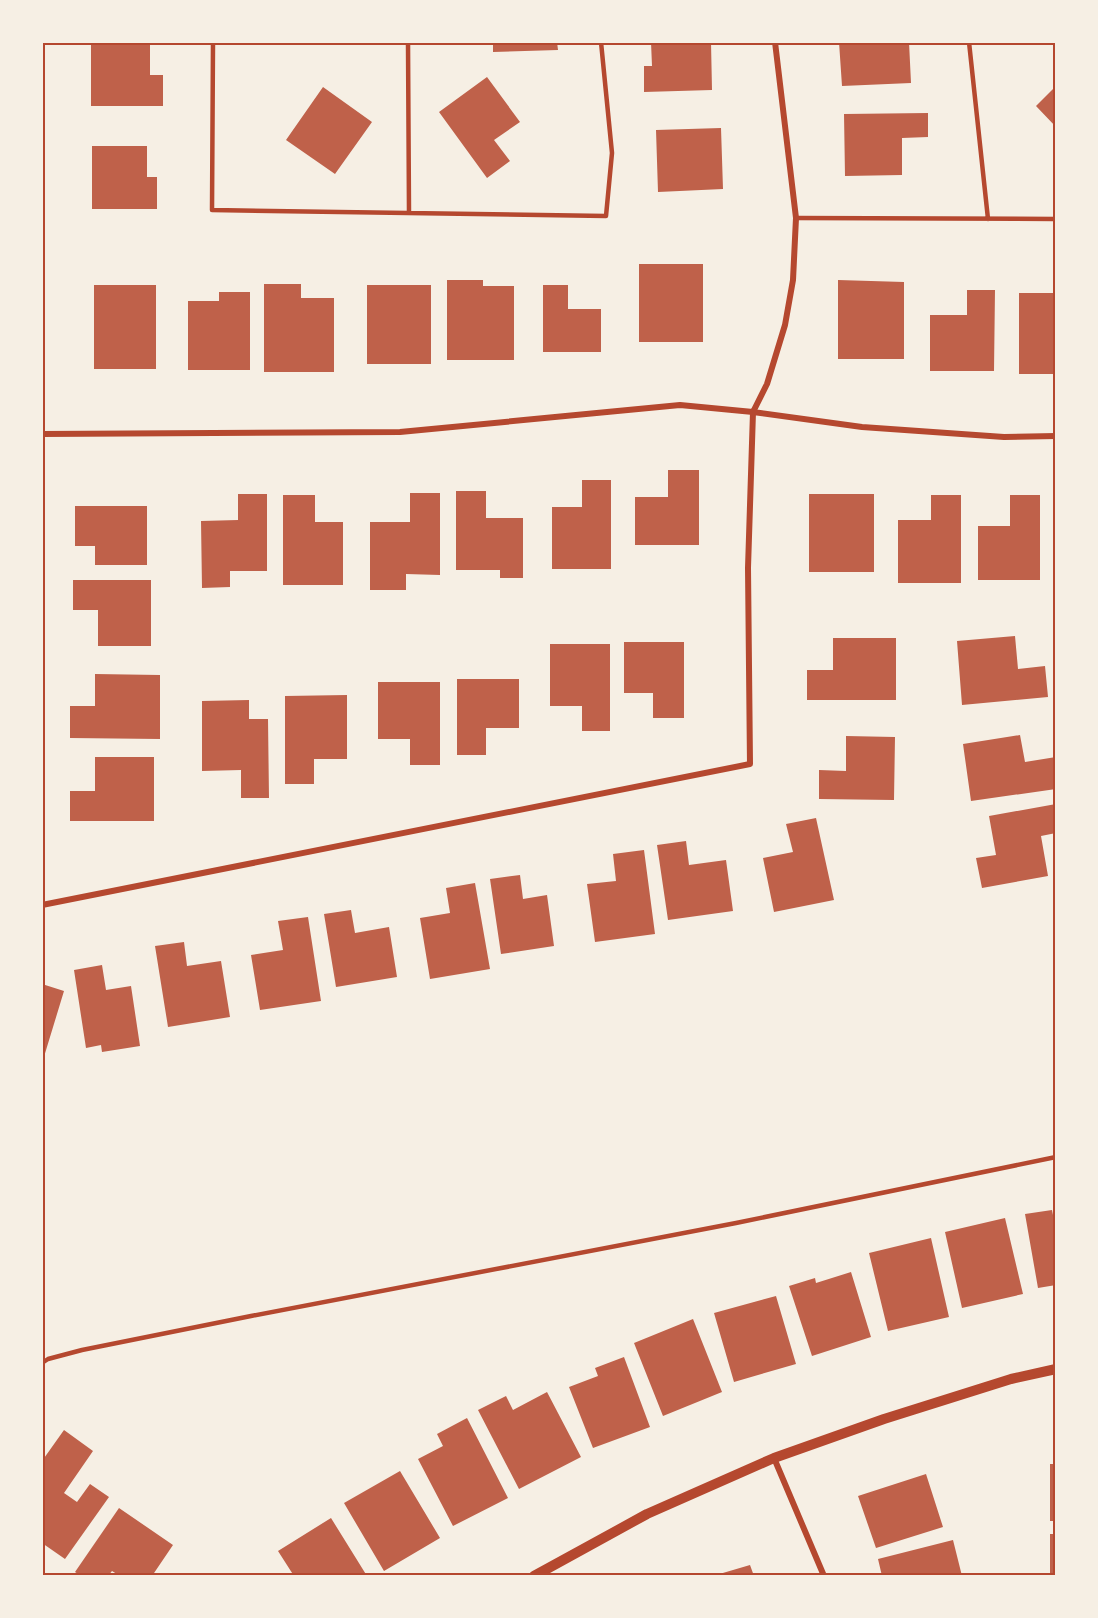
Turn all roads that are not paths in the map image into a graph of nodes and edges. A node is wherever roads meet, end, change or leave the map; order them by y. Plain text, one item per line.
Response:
1 (213, 42) edge
2 (408, 42) edge
3 (601, 42) edge
4 (775, 42) edge
5 (969, 42) edge
6 (409, 213) junction
7 (796, 218) junction
8 (987, 219) junction
9 (1056, 219) edge
10 (753, 412) junction
11 (42, 434) edge
12 (1056, 436) edge
13 (42, 905) edge
14 (1056, 1157) edge
15 (42, 1363) edge
16 (1056, 1370) edge
17 (774, 1458) junction
18 (534, 1576) edge
19 (824, 1576) edge

1 - 6 lane
2 - 6 lane
3 - 6 lane
4 - 7 street
5 - 8 lane
7 - 8 lane
7 - 10 street
8 - 9 lane
10 - 11 street
10 - 12 street
10 - 13 street
14 - 15 lane
16 - 17 street
17 - 18 street
17 - 19 street

